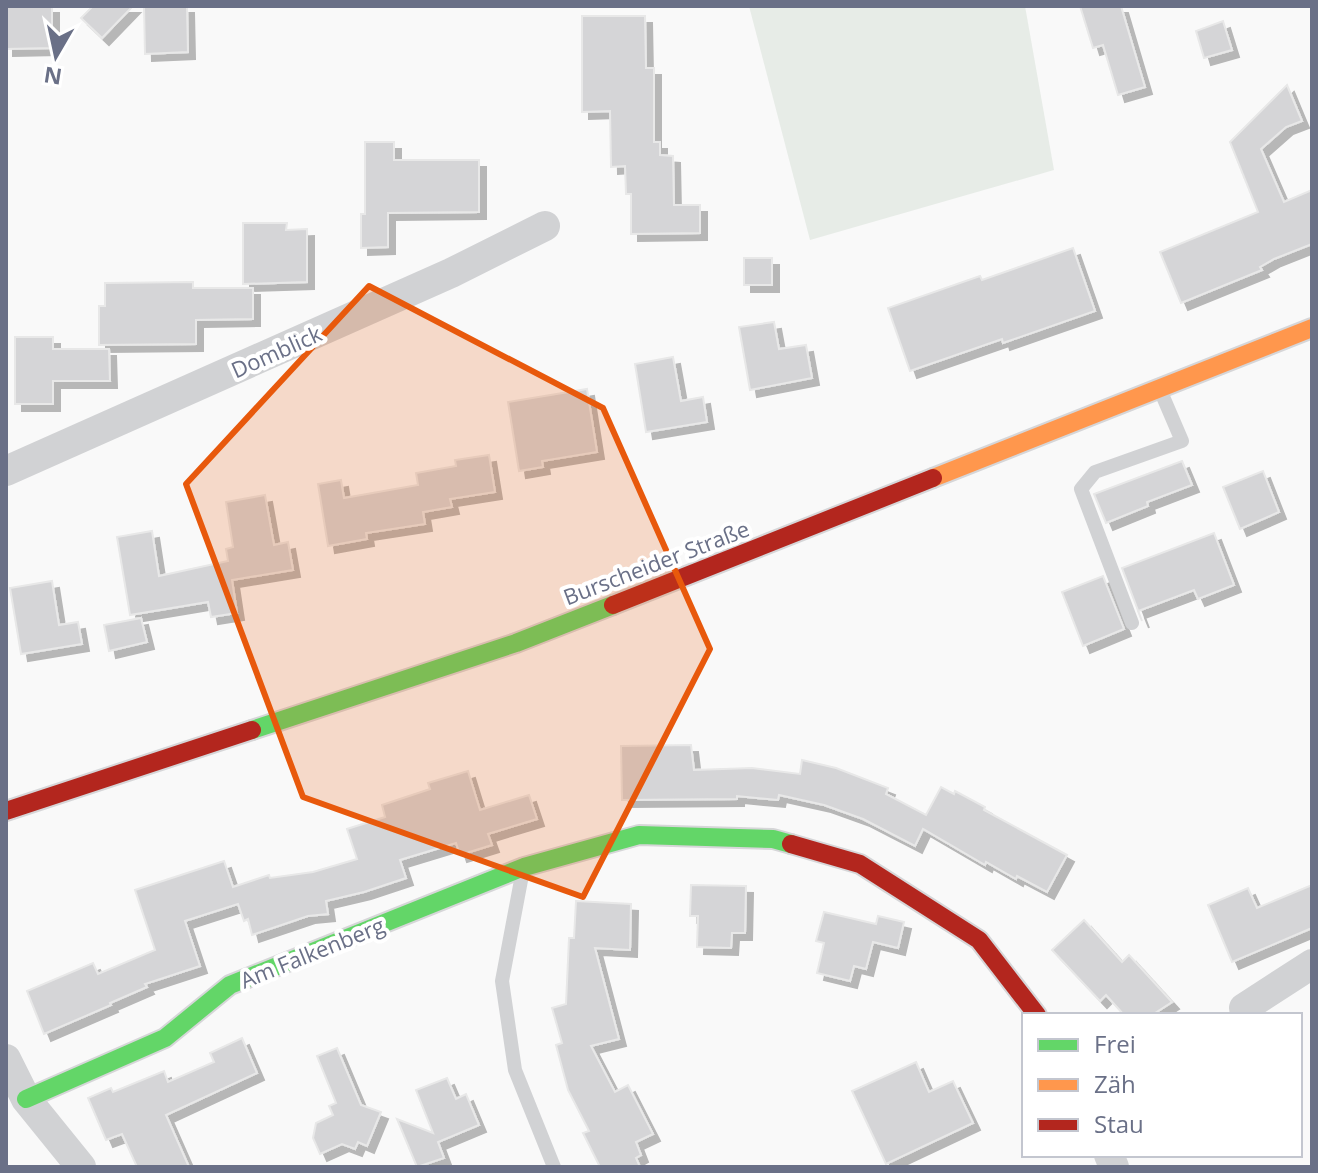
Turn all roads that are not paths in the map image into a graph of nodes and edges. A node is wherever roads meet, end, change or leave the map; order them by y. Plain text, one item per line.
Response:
1 (545, 226) dead end
2 (1312, 328) edge
3 (1159, 388) junction
4 (6, 471) edge
5 (1132, 623) dead end
6 (6, 811) edge
7 (524, 867) junction
8 (1312, 964) edge
9 (1244, 1008) dead end
10 (1035, 1013) edge
11 (6, 1059) edge
12 (26, 1099) junction
13 (81, 1167) edge
14 (554, 1167) edge

1 - 4 street, Domblick
2 - 3 main road, Burscheider Straße
3 - 5 lane
3 - 6 main road, Burscheider Straße
7 - 10 main road, Am Falkenberg
7 - 12 main road, Am Falkenberg
7 - 14 lane
8 - 9 street
11 - 12 street
12 - 13 street

